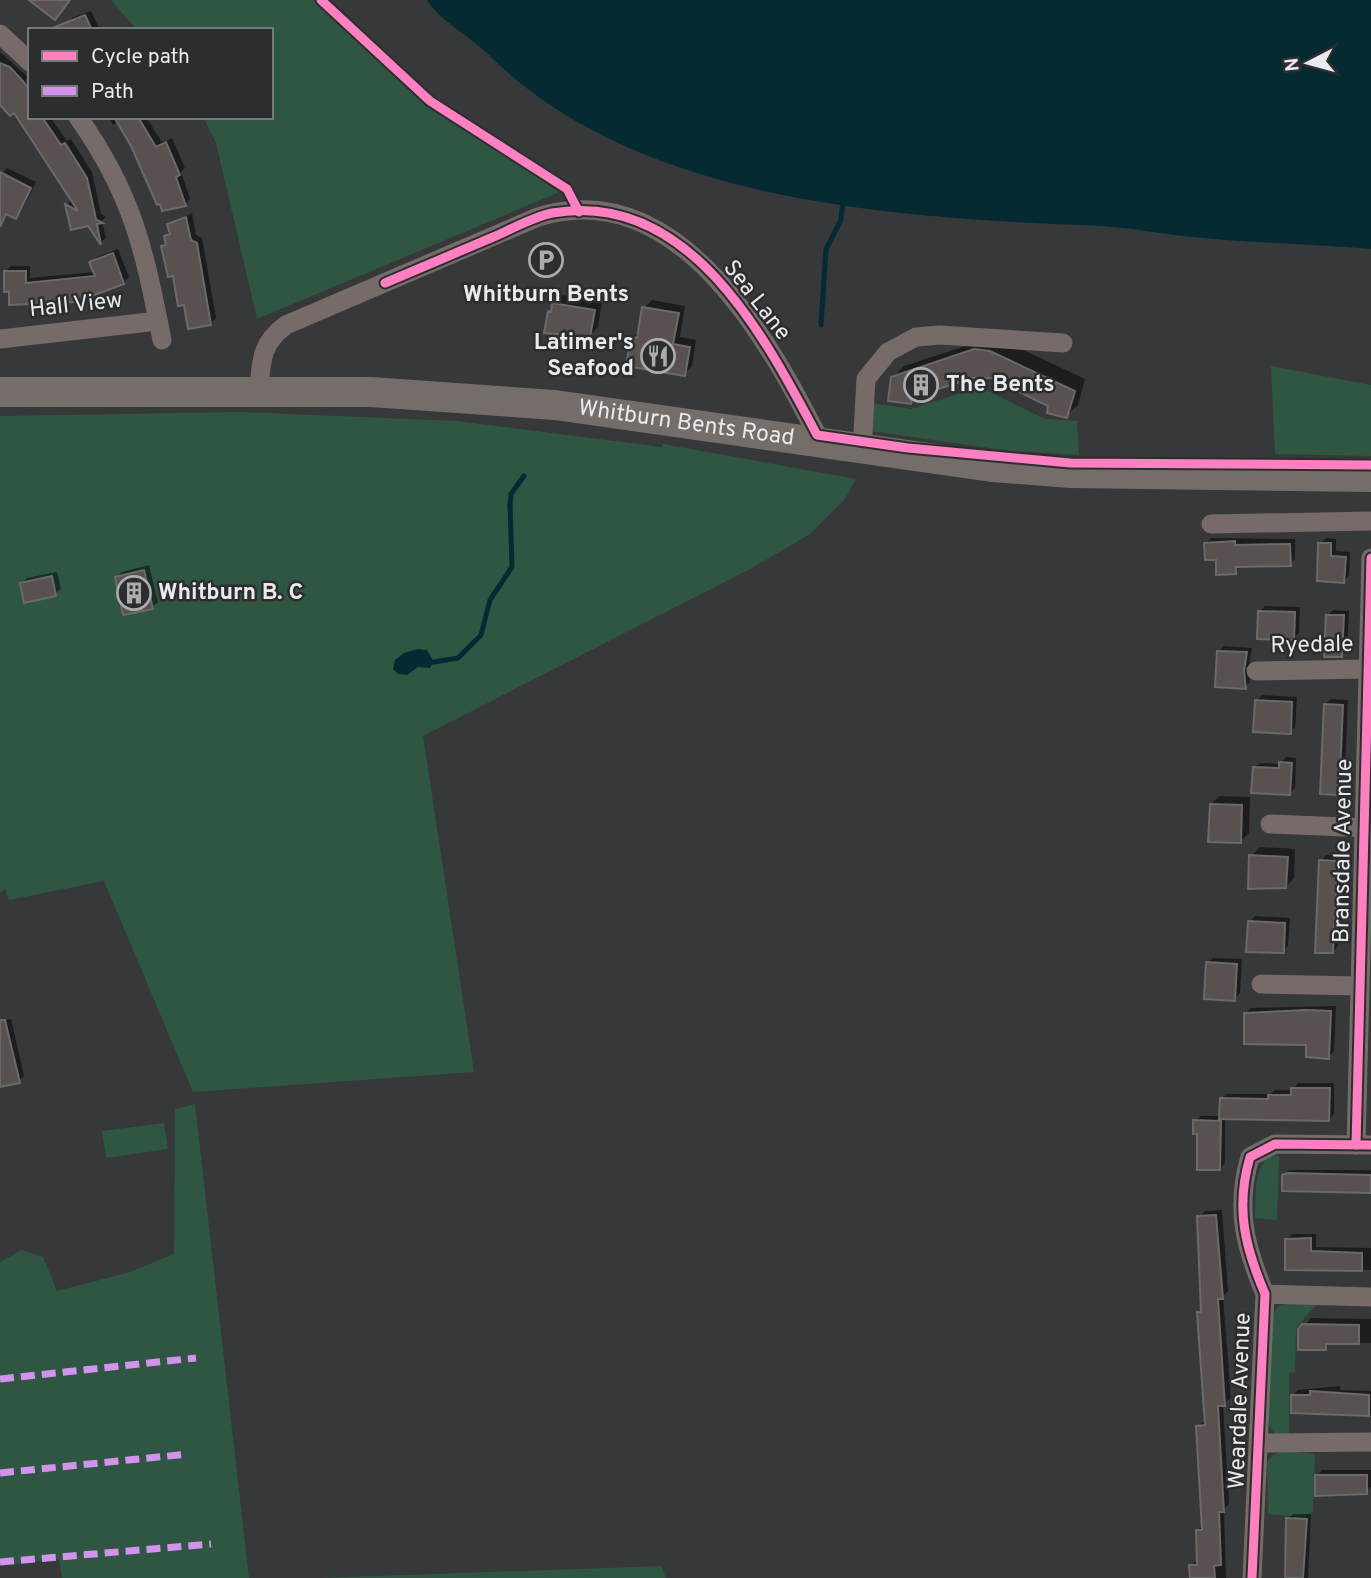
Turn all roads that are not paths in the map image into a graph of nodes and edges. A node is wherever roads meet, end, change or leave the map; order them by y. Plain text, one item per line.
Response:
1 (0, 34) edge
2 (28, 60) edge
3 (79, 119) edge
4 (0, 338) edge
5 (1063, 343) dead end
6 (0, 392) edge
7 (259, 393) junction
8 (820, 440) junction
9 (862, 451) junction
10 (1371, 477) edge
11 (1371, 520) edge
12 (1211, 524) dead end
13 (1371, 558) edge
14 (1368, 669) junction
15 (1256, 671) dead end
16 (1270, 824) dead end
17 (1368, 828) edge
18 (1261, 984) dead end
19 (1360, 986) junction
20 (1364, 1145) edge
21 (1265, 1294) junction
22 (1371, 1297) edge
23 (1371, 1442) edge
24 (1258, 1443) junction
25 (1252, 1578) edge

1 - 2 street
3 - 4 street, Hall View
5 - 9 street
6 - 7 main road, Whitburn Bents Road
7 - 8 main road, Whitburn Bents Road
7 - 8 street, Sea Lane
8 - 9 main road, Whitburn Bents Road
9 - 10 main road, Whitburn Bents Road
11 - 12 street
13 - 14 street, Bransdale Avenue
14 - 15 street, Ryedale
14 - 17 street, Bransdale Avenue
16 - 17 street
17 - 19 street, Bransdale Avenue
18 - 19 street
19 - 20 street, Bransdale Avenue
20 - 21 street, Weardale Avenue
21 - 22 street
21 - 24 street, Weardale Avenue
23 - 24 street
24 - 25 street, Weardale Avenue

